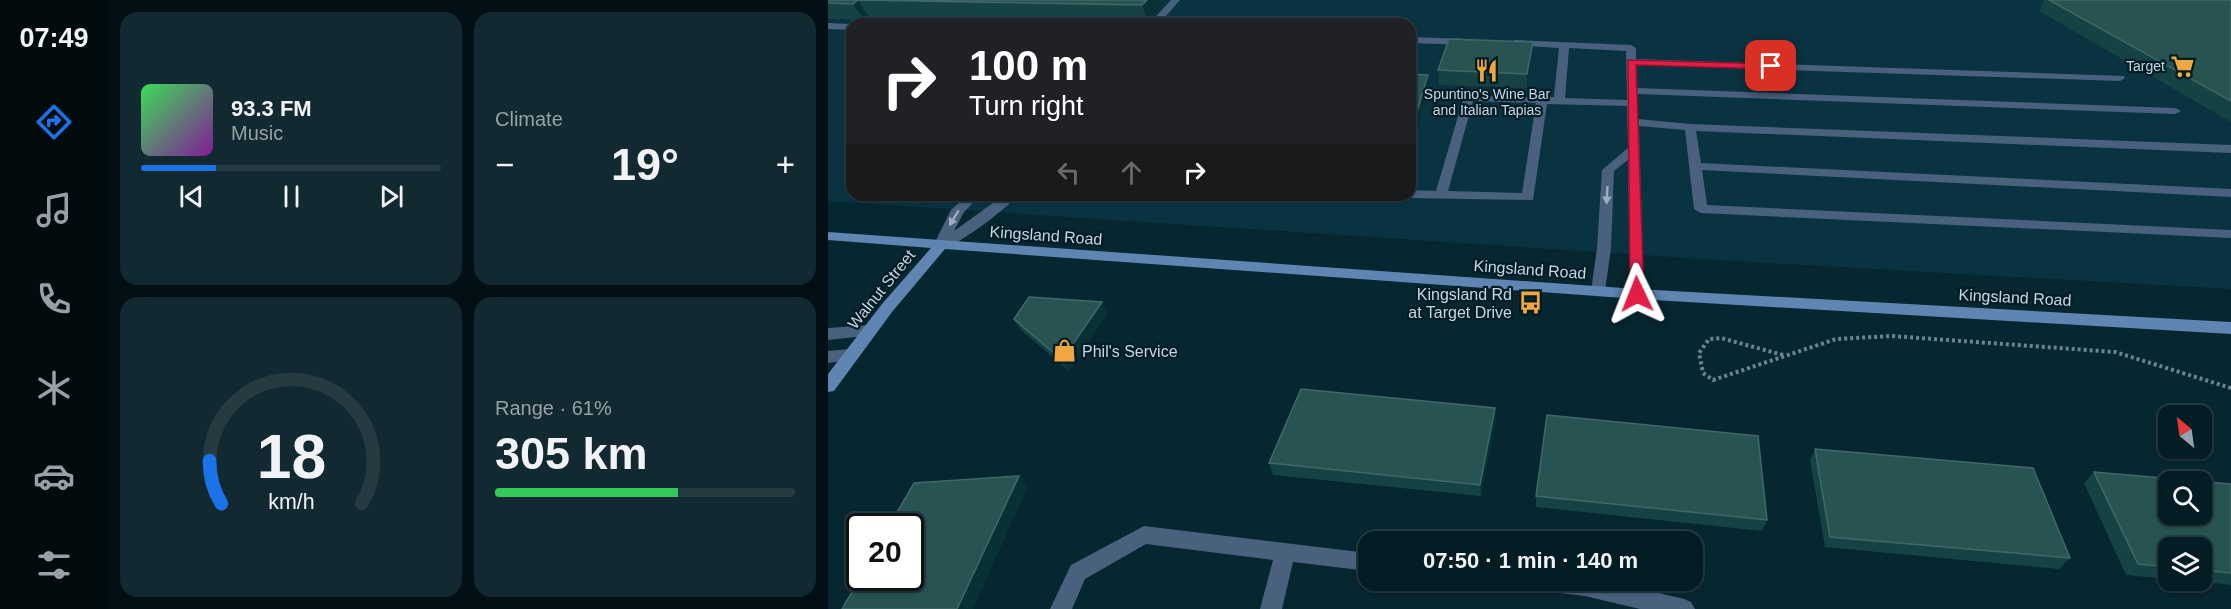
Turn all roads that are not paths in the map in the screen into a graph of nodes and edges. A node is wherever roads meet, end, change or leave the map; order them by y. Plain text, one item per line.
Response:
1 (1176, 0) edge
2 (1160, 18) edge
3 (828, 26) edge
4 (846, 27) edge
5 (1416, 40) edge
6 (1475, 42) edge
7 (1508, 43) edge
8 (1564, 45) junction
9 (1631, 62) junction
10 (2120, 78) dead end
11 (1632, 97) junction
12 (1542, 99) junction
13 (1559, 100) junction
14 (2175, 111) dead end
15 (1633, 122) junction
16 (1690, 127) junction
17 (1634, 149) junction
18 (2231, 149) edge
19 (1695, 166) junction
20 (2231, 193) edge
21 (1416, 194) edge
22 (1441, 195) junction
23 (968, 201) edge
24 (1005, 201) edge
25 (2231, 234) edge
26 (828, 236) edge
27 (940, 246) junction
28 (1598, 291) junction
29 (1637, 294) junction
30 (2231, 328) edge
31 (869, 331) junction
32 (828, 334) edge
33 (850, 356) junction
34 (828, 357) edge
35 (828, 386) edge
36 (1285, 553) junction
37 (1358, 561) edge
38 (1607, 591) edge
39 (1061, 609) edge
40 (1271, 609) edge
41 (1684, 609) edge

1 - 2 street
3 - 4 street
5 - 6 street
7 - 8 street
8 - 9 street
8 - 13 street
9 - 10 street
9 - 11 street
11 - 13 street
11 - 14 street
11 - 15 street
12 - 13 street
12 - 22 street
12 - 22 street
15 - 16 street
15 - 17 street
16 - 18 street
16 - 19 street
17 -> 28 street
17 - 29 street
19 - 20 street
19 - 25 street
21 - 22 street
23 -> 27 street
24 - 27 street
26 - 27 street, Kingsland Road
27 - 28 street, Kingsland Road
27 - 31 street, Walnut Street
28 - 29 street, Kingsland Road
29 - 30 street, Kingsland Road
31 - 32 street
31 - 33 street, Walnut Street
33 - 34 street
33 - 35 street, Walnut Street
36 - 37 street
36 - 39 street
36 - 40 street
38 - 41 street

